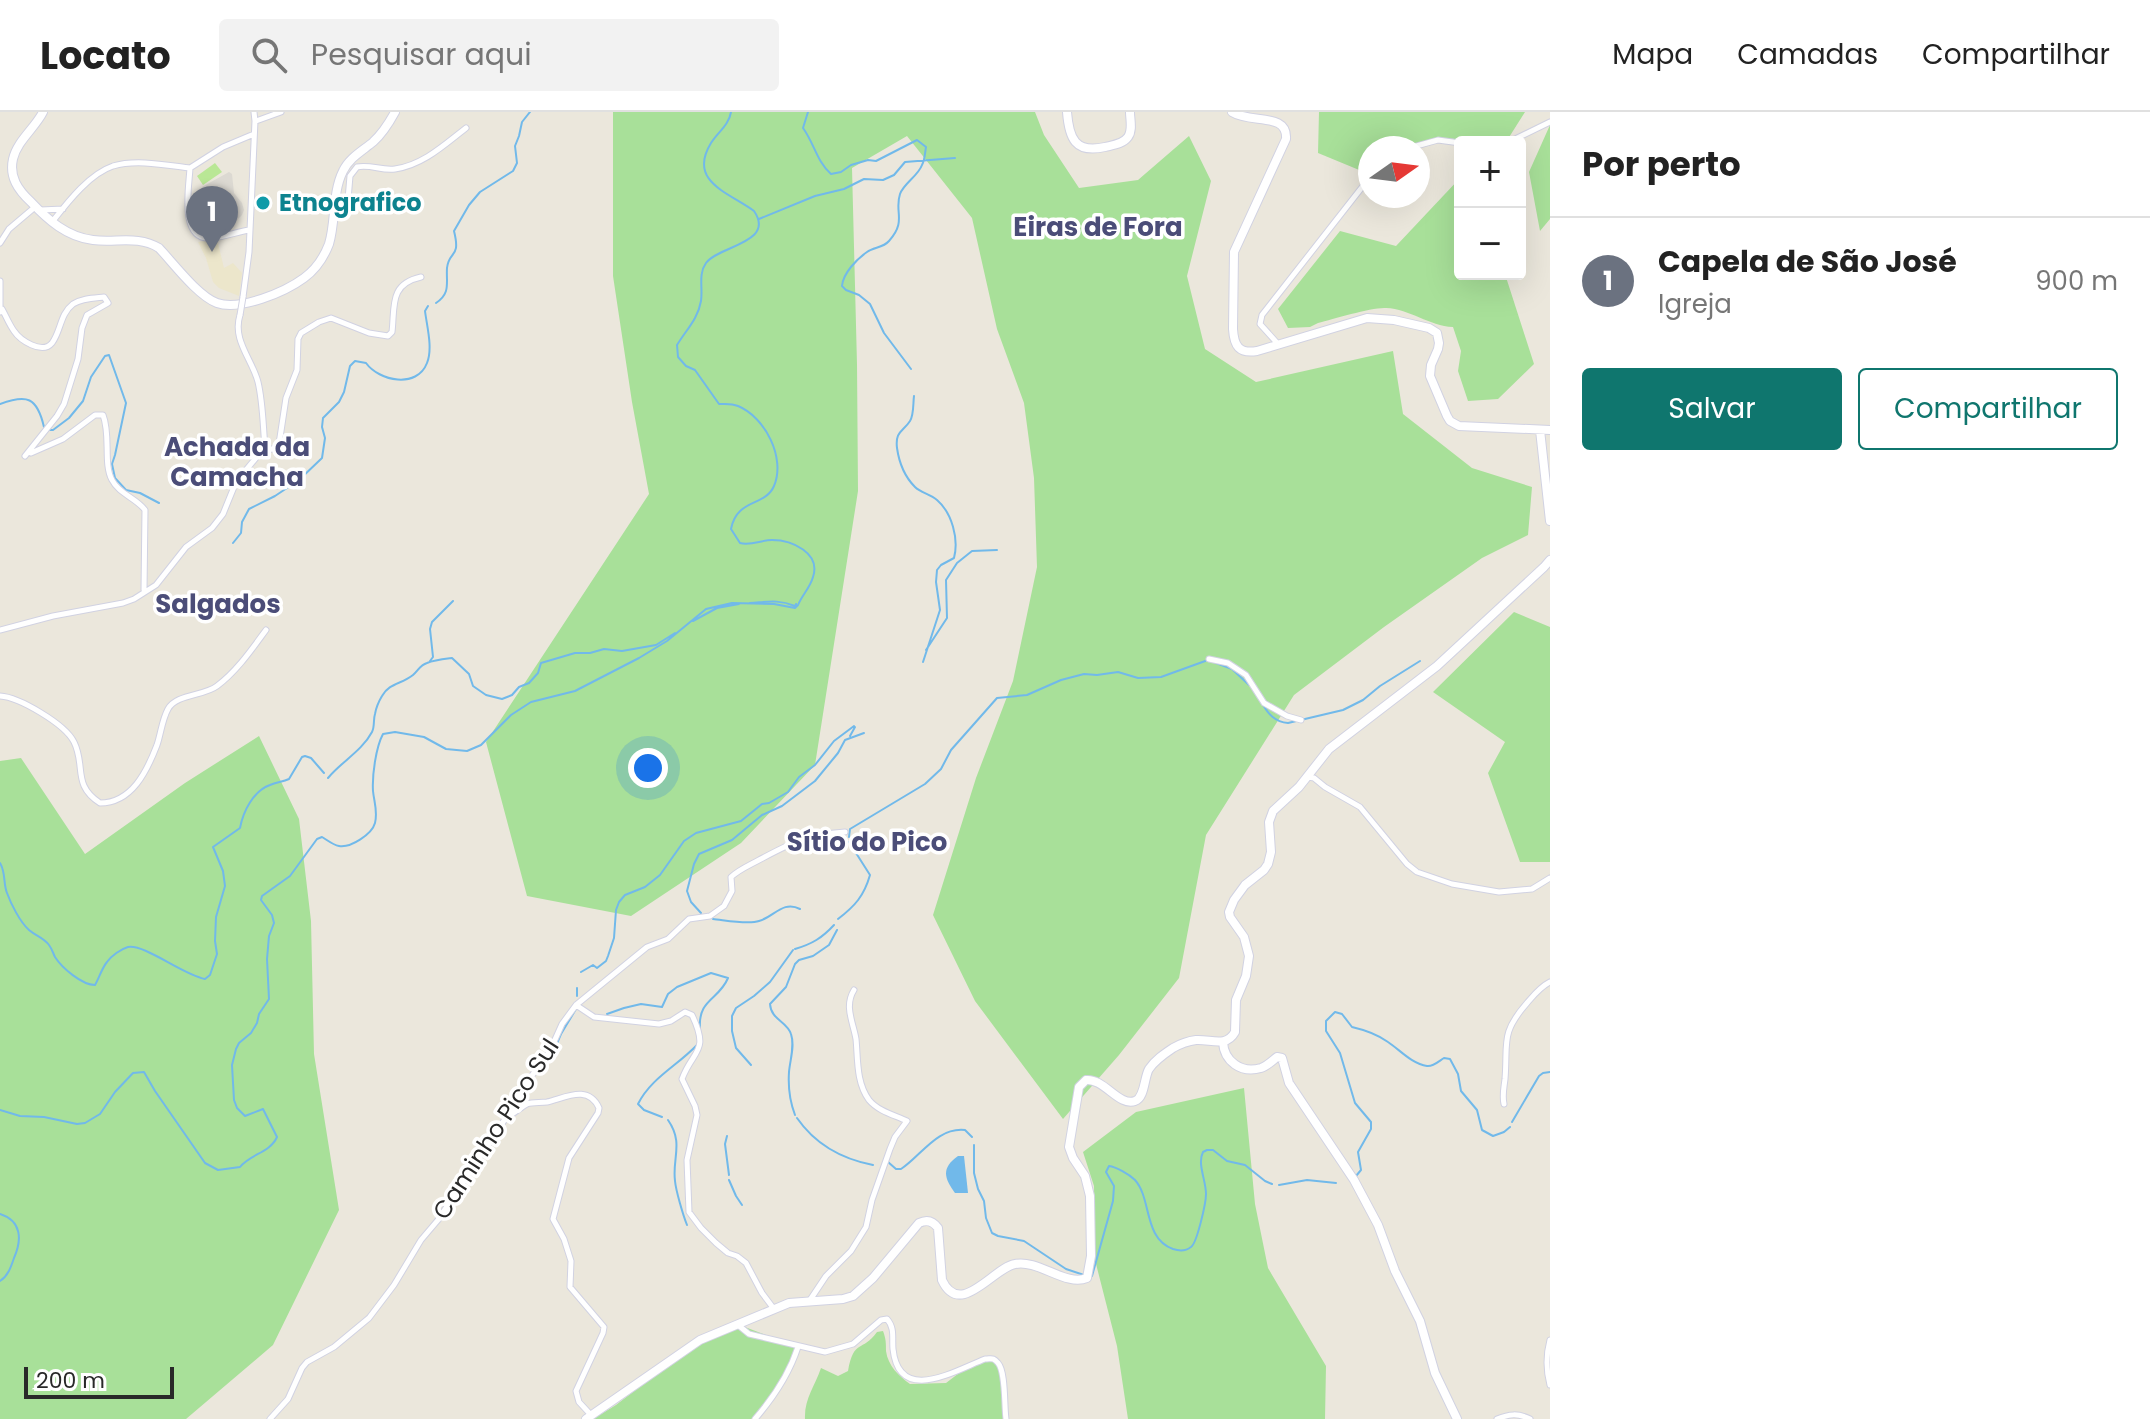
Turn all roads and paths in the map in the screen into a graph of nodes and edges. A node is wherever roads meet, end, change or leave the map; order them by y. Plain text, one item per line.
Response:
1 (43, 112) edge
2 (254, 112) edge
3 (281, 112) edge
4 (395, 112) edge
5 (1067, 112) edge
6 (1130, 112) edge
7 (1232, 112) edge
8 (255, 121) junction
9 (1550, 122) edge
10 (466, 128) dead end
11 (254, 134) junction
12 (1521, 136) edge
13 (1430, 142) edge
14 (1454, 142) edge
15 (190, 168) junction
16 (1358, 192) edge
17 (37, 208) junction
18 (64, 209) junction
19 (334, 216) junction
20 (52, 222) junction
21 (62, 229) junction
22 (249, 229) junction
23 (0, 243) edge
24 (421, 277) dead end
25 (0, 281) edge
26 (1, 311) edge
27 (1278, 345) junction
28 (1540, 430) junction
29 (1550, 430) edge
30 (265, 447) junction
31 (1550, 521) edge
32 (1550, 560) edge
33 (144, 590) junction
34 (0, 630) edge
35 (266, 630) dead end
36 (1209, 659) dead end
37 (0, 696) edge
38 (1301, 720) dead end
39 (1308, 777) junction
40 (845, 832) dead end
41 (1550, 878) edge
42 (1550, 982) edge
43 (854, 990) dead end
44 (576, 1005) junction
45 (1223, 1042) junction
46 (1504, 1104) dead end
47 (504, 1119) junction
48 (809, 1301) junction
49 (774, 1309) junction
50 (738, 1324) junction
51 (1550, 1340) edge
52 (798, 1347) junction
53 (1550, 1385) edge
54 (588, 1417) edge
55 (270, 1419) edge
56 (755, 1419) edge
57 (1006, 1419) edge
58 (1457, 1419) edge
59 (1497, 1419) edge
60 (1530, 1419) edge

1 - 17 main road
2 - 8 street
3 - 8 street
4 - 19 main road
5 - 6 main road
7 - 27 main road
8 - 11 street
9 - 12 street
10 - 19 street
11 - 15 street
11 - 22 street
13 - 14 street
15 - 18 street
15 - 22 street
16 - 27 street
17 - 18 street
17 - 20 main road
17 - 23 street
18 - 20 street
18 - 21 street
19 - 21 main road
20 - 21 main road
22 - 30 street, bridge
24 - 30 street
25 - 26 street
26 - 33 street
27 - 28 main road
28 - 29 main road
28 - 31 main road
30 - 33 street
32 - 39 main road
33 - 34 street
35 - 37 street
36 - 38 street
39 - 41 street
39 - 45 main road
40 - 44 street
42 - 46 street
43 - 48 street
44 - 47 street, Caminho Pico Sul
44 - 49 street
45 - 48 main road
45 - 58 main road
47 - 54 street
47 - 55 street, Caminho Pico Sul
48 - 49 main road
49 - 50 main road
50 - 52 street
50 - 54 main road
51 - 53 street
52 - 56 street
52 - 57 street
59 - 60 street

